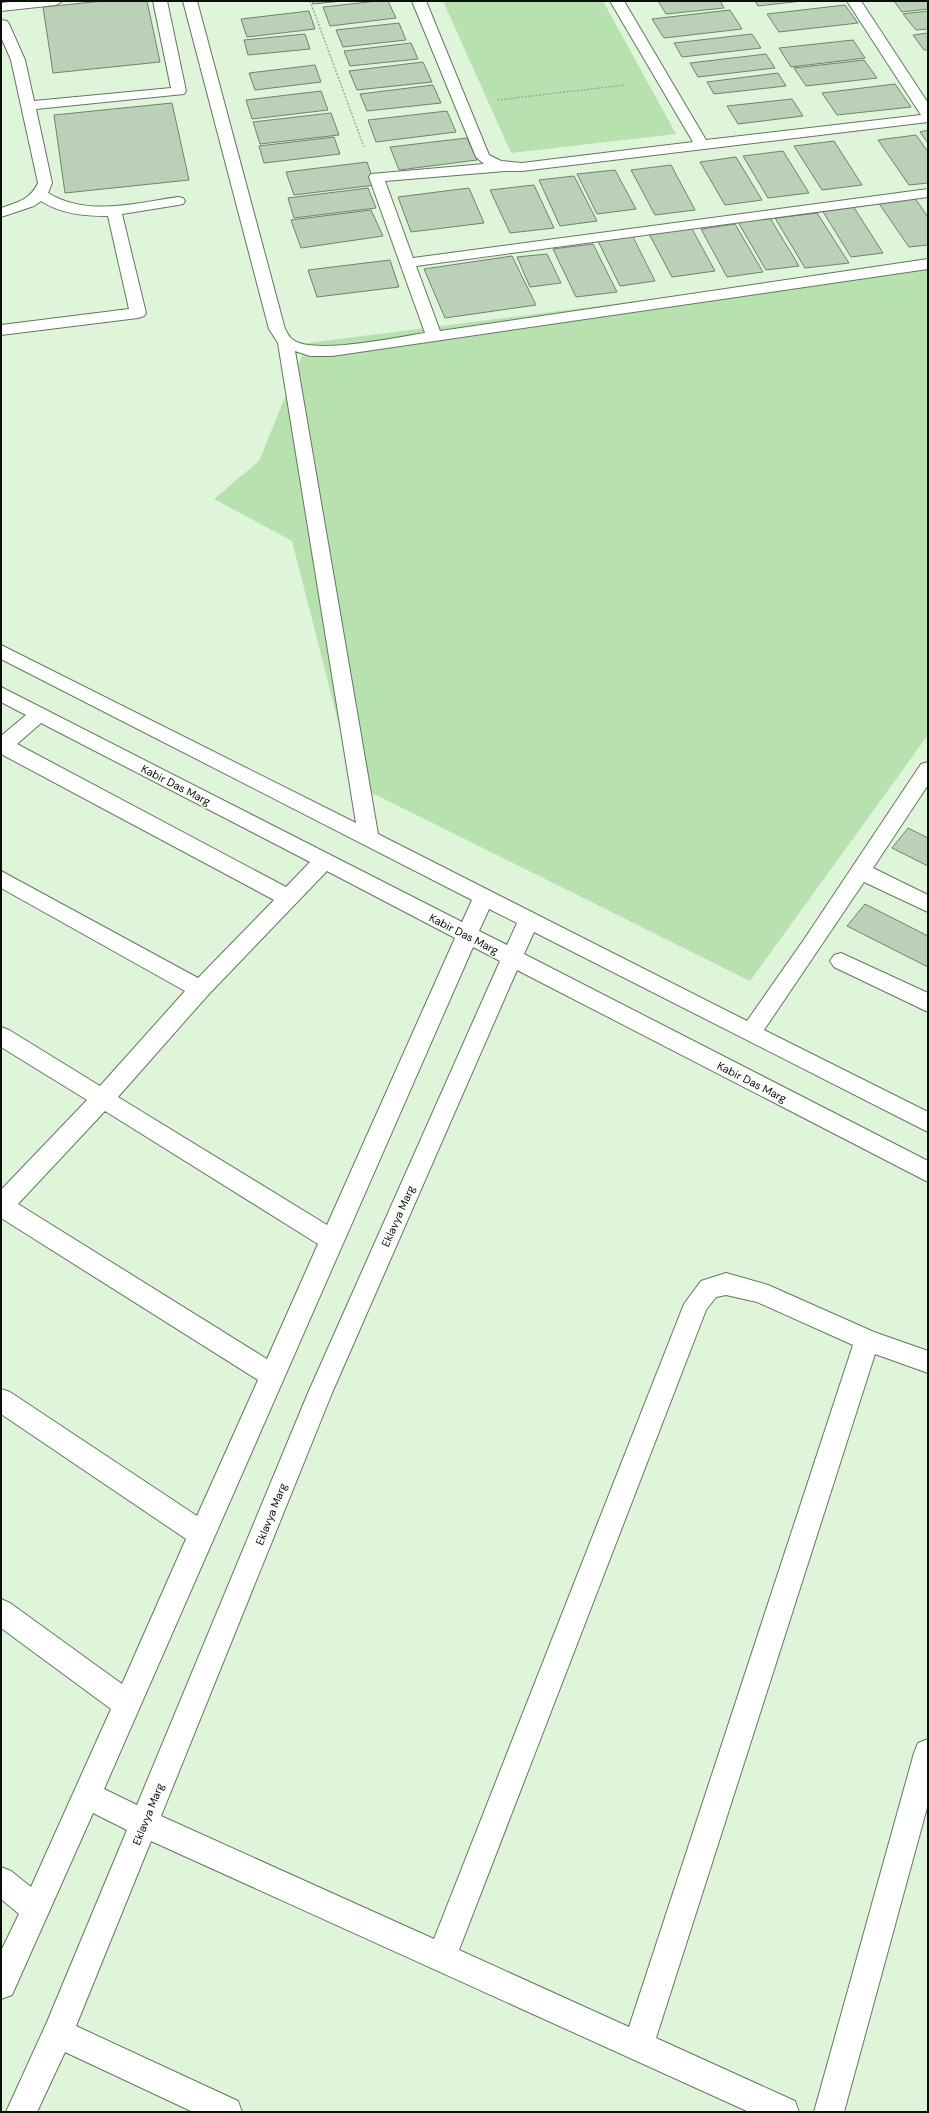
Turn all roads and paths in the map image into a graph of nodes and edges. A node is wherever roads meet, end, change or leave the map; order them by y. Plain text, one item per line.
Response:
1 (56, 1) edge
2 (160, 1) edge
3 (190, 1) edge
4 (310, 1) edge
5 (419, 1) edge
6 (617, 1) edge
7 (854, 1) edge
8 (1, 7) edge
9 (2, 24) dead end
10 (664, 81) junction
11 (496, 100) dead end
12 (28, 106) junction
13 (928, 114) edge
14 (928, 118) edge
15 (702, 145) junction
16 (504, 167) junction
17 (376, 177) junction
18 (928, 193) edge
19 (40, 195) junction
20 (178, 201) dead end
21 (114, 210) junction
22 (1, 213) edge
23 (407, 263) junction
24 (928, 264) edge
25 (1, 330) edge
26 (434, 336) junction
27 (286, 343) junction
28 (1, 651) edge
29 (1, 694) edge
30 (39, 714) junction
31 (2, 746) edge
32 (928, 769) edge
33 (369, 838) junction
34 (324, 861) junction
35 (860, 871) junction
36 (1, 879) edge
37 (484, 897) junction
38 (288, 898) junction
39 (928, 904) edge
40 (529, 920) junction
41 (467, 935) junction
42 (512, 958) junction
43 (841, 961) dead end
44 (200, 989) junction
45 (928, 1003) edge
46 (750, 1032) junction
47 (1, 1036) edge
48 (102, 1099) junction
49 (928, 1123) edge
50 (928, 1172) edge
51 (1, 1206) edge
52 (332, 1240) junction
53 (866, 1340) junction
54 (928, 1362) edge
55 (272, 1376) junction
56 (1, 1400) edge
57 (202, 1535) junction
58 (1, 1612) edge
59 (127, 1704) junction
60 (928, 1752) edge
61 (86, 1795) junction
62 (144, 1823) junction
63 (1, 1881) edge
64 (36, 1909) junction
65 (442, 1957) junction
66 (1, 1984) edge
67 (58, 2033) junction
68 (638, 2046) junction
69 (777, 2111) edge
70 (22, 2112) edge
71 (227, 2112) edge
72 (829, 2112) edge

1 - 8 street
2 - 12 street
3 - 27 street
4 - 17 path
5 - 16 street
6 - 10 street
7 - 13 street
9 - 12 street
10 - 11 path
10 - 15 street
12 - 19 street
14 - 15 street
15 - 16 street
16 - 17 street
17 - 23 street
18 - 23 street
19 - 21 street
19 - 22 street
20 - 21 street
21 - 25 street
23 - 26 street
24 - 26 street
26 - 27 street
27 - 33 street
28 - 33 street
29 - 30 street, Kabir Das Marg
30 - 31 street
30 - 34 street, Kabir Das Marg
31 - 38 street
32 - 35 street
33 - 37 street
34 - 38 street
34 - 41 street, Kabir Das Marg
35 - 39 street
35 - 46 street
36 - 44 street
37 - 40 street
37 - 41 street
38 - 44 street
40 - 42 street, Eklavya Marg
40 - 46 street
41 - 42 street, Kabir Das Marg
41 - 52 street
42 - 50 street, Kabir Das Marg
42 - 62 street, Eklavya Marg
43 - 45 street
44 - 48 street
46 - 49 street
47 - 48 street
48 - 51 street
48 - 52 street
51 - 55 street
52 - 55 street
53 - 54 street
53 - 65 street
53 - 68 street
55 - 57 street
56 - 57 street
57 - 59 street
58 - 59 street
59 - 61 street
60 - 72 street
61 - 62 street
61 - 64 street
62 - 65 street
62 - 67 street, Eklavya Marg
63 - 64 street
64 - 66 street
65 - 68 street
67 - 70 street, Eklavya Marg
67 - 71 street
68 - 69 street

